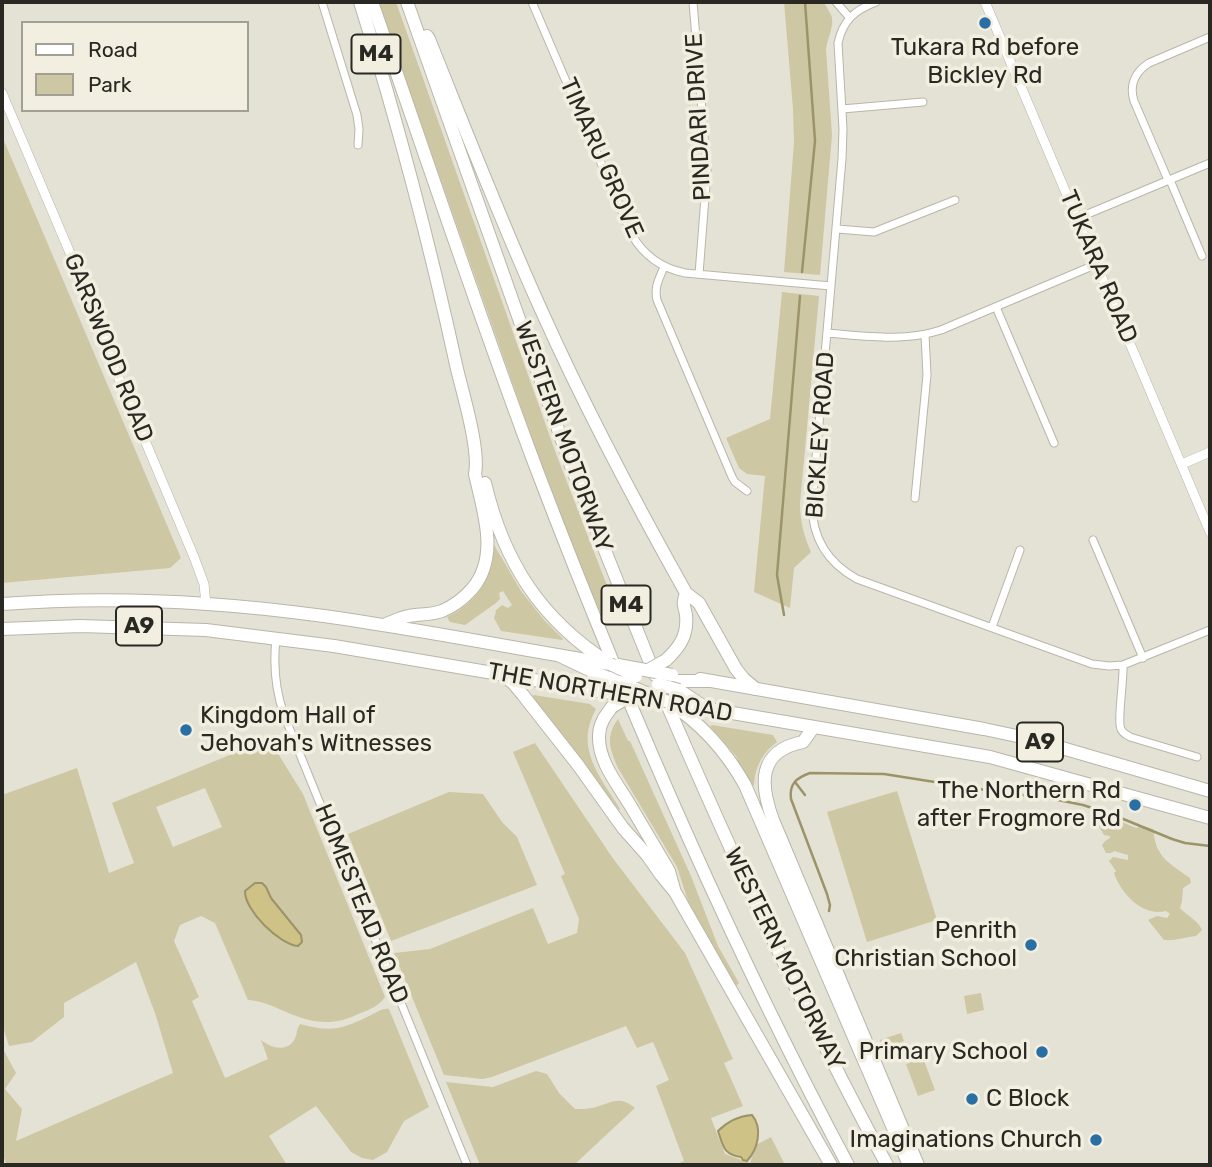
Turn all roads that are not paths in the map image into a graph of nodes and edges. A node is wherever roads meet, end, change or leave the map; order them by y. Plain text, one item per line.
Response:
1 (322, 2) edge
2 (360, 2) edge
3 (372, 2) edge
4 (407, 2) edge
5 (532, 2) edge
6 (693, 2) edge
7 (835, 2) edge
8 (876, 2) edge
9 (985, 2) edge
10 (849, 17) junction
11 (415, 23) junction
12 (1210, 37) edge
13 (1129, 68) dead end
14 (1136, 74) junction
15 (2, 93) edge
16 (923, 102) dead end
17 (842, 109) junction
18 (358, 145) dead end
19 (1210, 163) edge
20 (1169, 180) junction
21 (955, 200) dead end
22 (1077, 218) junction
23 (836, 229) junction
24 (1202, 256) dead end
25 (1097, 264) junction
26 (664, 267) junction
27 (699, 274) junction
28 (831, 286) junction
29 (996, 307) junction
30 (827, 333) junction
31 (925, 335) junction
32 (1054, 443) dead end
33 (1210, 452) edge
34 (477, 464) junction
35 (1182, 464) junction
36 (747, 491) dead end
37 (915, 498) dead end
38 (1210, 532) edge
39 (1093, 540) dead end
40 (1020, 550) dead end
41 (686, 593) junction
42 (2, 604) edge
43 (206, 604) junction
44 (384, 625) junction
45 (992, 627) junction
46 (2, 629) edge
47 (1210, 629) edge
48 (276, 638) junction
49 (560, 656) junction
50 (1143, 658) junction
51 (610, 664) junction
52 (1123, 665) junction
53 (642, 673) junction
54 (501, 674) junction
55 (620, 682) junction
56 (675, 682) junction
57 (602, 684) junction
58 (658, 684) junction
59 (757, 689) junction
60 (636, 693) junction
61 (668, 702) junction
62 (706, 709) junction
63 (813, 728) junction
64 (1197, 757) dead end
65 (1170, 779) junction
66 (1210, 782) edge
67 (1210, 790) edge
68 (1210, 798) edge
69 (1210, 818) edge
70 (675, 892) junction
71 (467, 1165) edge
72 (831, 1165) edge
73 (848, 1165) edge
74 (887, 1165) edge
75 (909, 1165) edge
76 (918, 1165) edge

1 - 18 street
2 - 34 highway, M4
3 - 73 highway, WESTERN MOTORWAY / M4
4 - 11 highway, WESTERN MOTORWAY / M4
5 - 26 street, TIMARU GROVE
6 - 27 street, PINDARI DRIVE
7 - 10 street
8 - 10 street
9 - 22 street, TUKARA ROAD
10 - 17 street, BICKLEY ROAD
11 - 41 highway
11 - 74 highway, WESTERN MOTORWAY / M4
12 - 14 street
13 - 14 street
14 - 20 street
15 - 43 street, GARSWOOD ROAD
16 - 17 street
17 - 23 street, BICKLEY ROAD
19 - 20 street
20 - 22 street
20 - 24 street
21 - 23 street
22 - 25 street, TUKARA ROAD
23 - 28 street, BICKLEY ROAD
25 - 29 street
25 - 35 street, TUKARA ROAD
26 - 27 street, TIMARU GROVE
26 - 36 street
27 - 28 street, TIMARU GROVE
28 - 30 street, BICKLEY ROAD
29 - 31 street
29 - 32 street
30 - 31 street
30 - 45 street, BICKLEY ROAD
31 - 37 street
33 - 35 street
34 - 44 highway, M4
34 - 51 highway, M4
35 - 38 street, TUKARA ROAD
39 - 50 street
40 - 45 street
41 - 53 highway, bridge
41 - 59 highway
42 - 43 highway, THE NORTHERN ROAD / A9
43 - 44 highway, THE NORTHERN ROAD / A9
44 - 49 highway, THE NORTHERN ROAD / A9
45 - 52 street, BICKLEY ROAD
46 - 48 highway, THE NORTHERN ROAD / A9
47 - 50 street, BICKLEY ROAD
48 - 54 highway, THE NORTHERN ROAD / A9
48 - 71 street, HOMESTEAD ROAD
49 - 51 highway, THE NORTHERN ROAD / A9
49 - 57 highway
50 - 52 street, BICKLEY ROAD
51 - 53 highway, THE NORTHERN ROAD / A9, bridge
52 - 64 street
53 - 55 highway, bridge
53 - 56 highway, THE NORTHERN ROAD / A9, bridge
53 - 58 highway
54 - 57 highway, THE NORTHERN ROAD / A9
54 - 70 highway
55 - 57 highway
55 - 60 highway, bridge
56 - 58 highway, bridge
56 - 59 highway, THE NORTHERN ROAD / A9
56 - 62 highway
57 - 60 highway, THE NORTHERN ROAD / A9, bridge
58 - 60 highway, bridge
59 - 65 highway, THE NORTHERN ROAD / A9
60 - 61 highway, THE NORTHERN ROAD / A9, bridge
60 - 70 highway, bridge
61 - 62 highway, THE NORTHERN ROAD / A9
61 - 75 highway
62 - 63 highway, THE NORTHERN ROAD / A9
63 - 69 highway, THE NORTHERN ROAD / A9
63 - 76 highway
65 - 66 highway
65 - 67 highway, THE NORTHERN ROAD / A9
65 - 68 highway
70 - 72 highway

